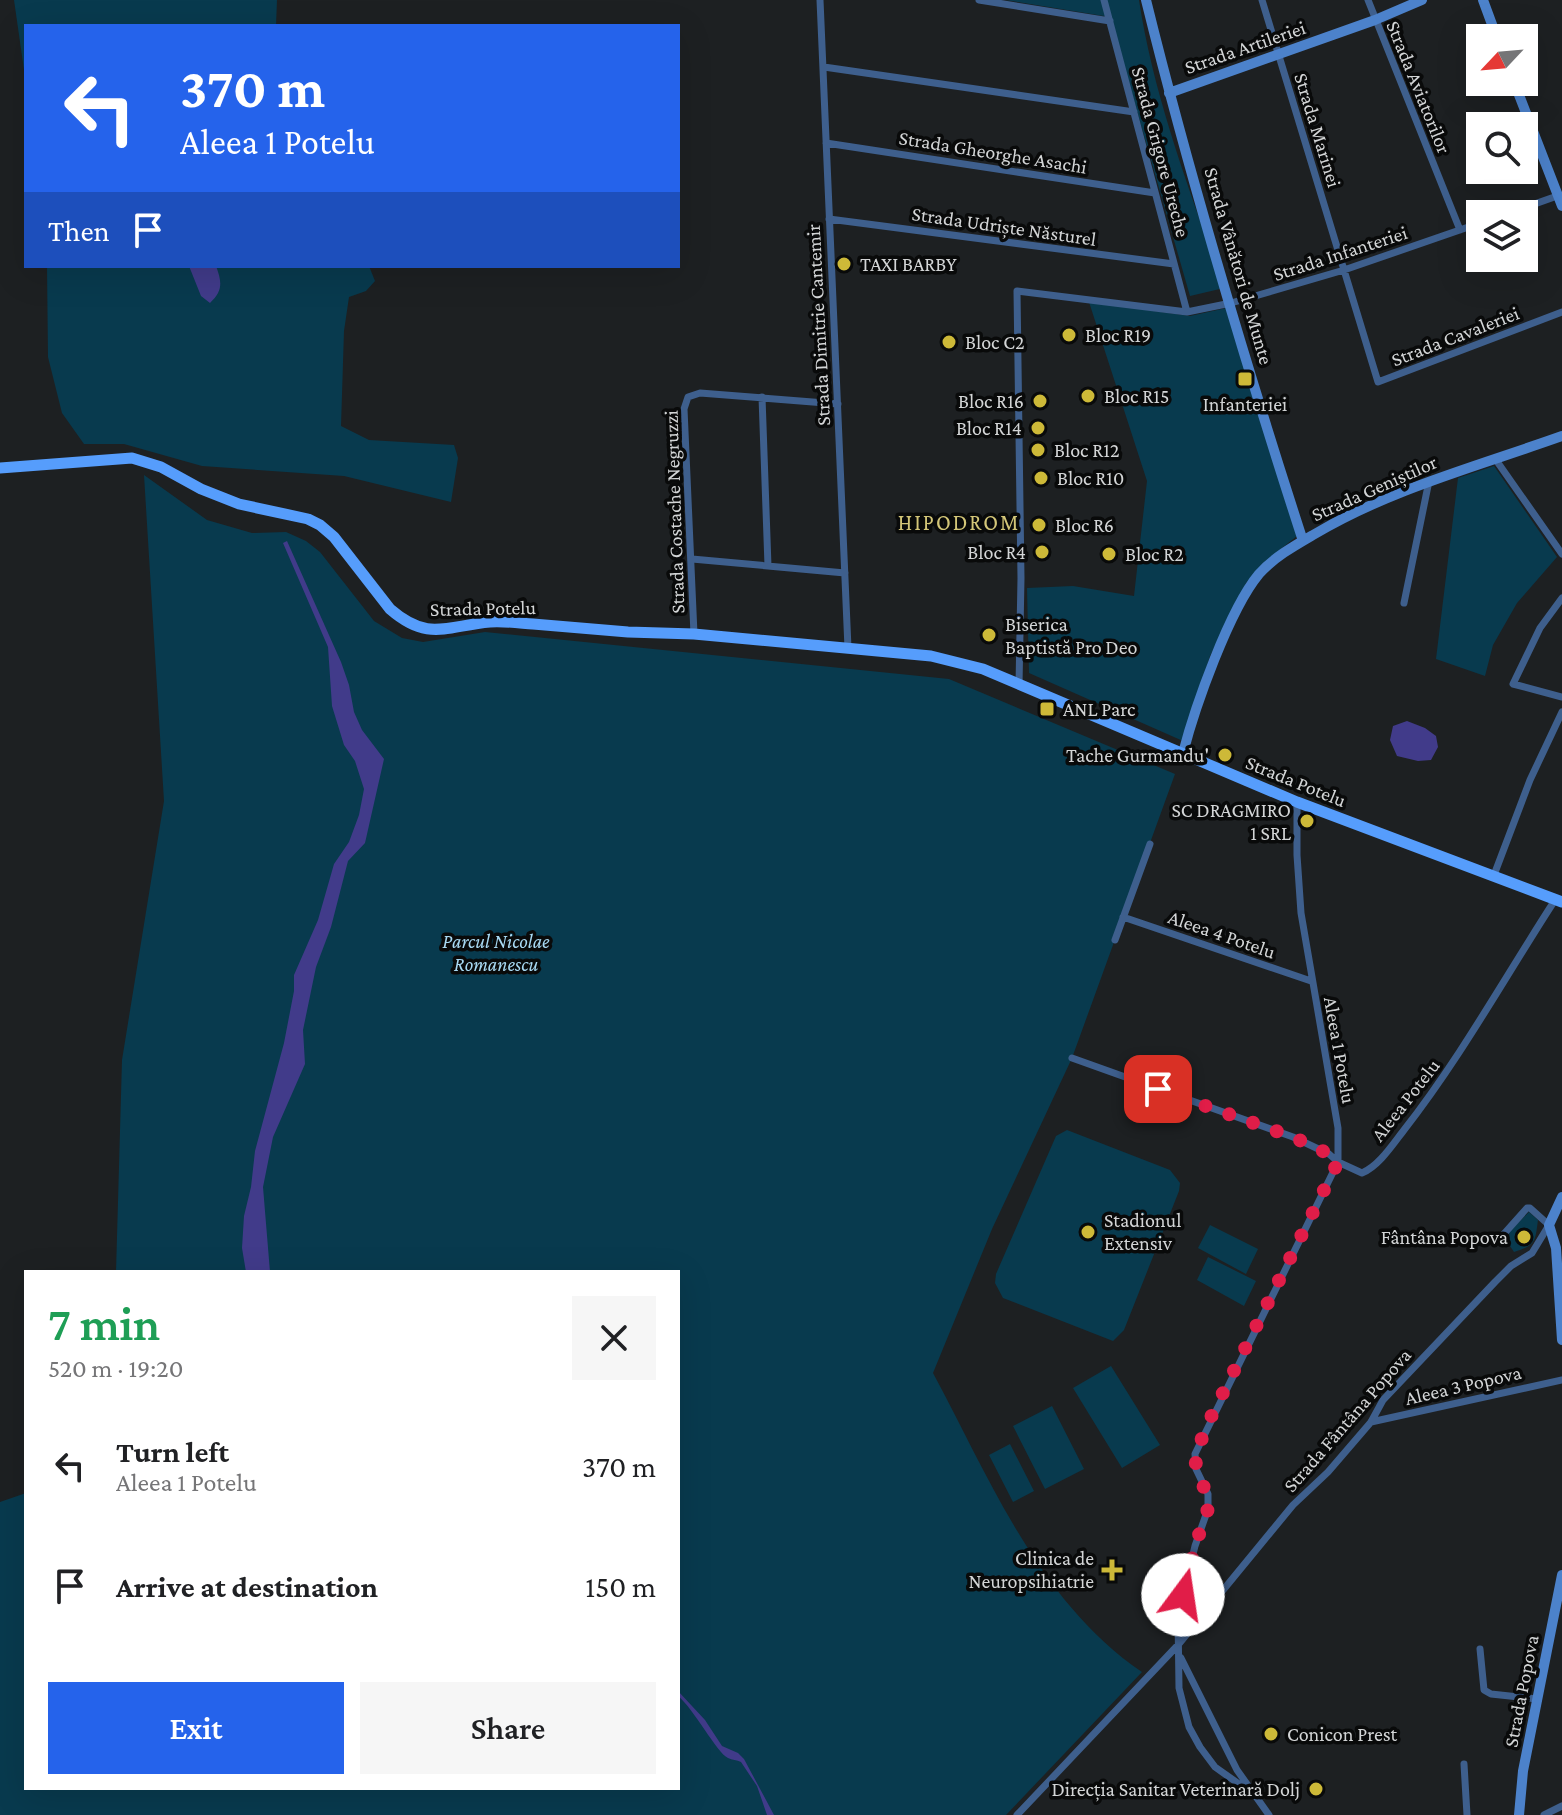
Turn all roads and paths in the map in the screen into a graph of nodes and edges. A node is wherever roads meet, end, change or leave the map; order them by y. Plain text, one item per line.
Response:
1 (820, 0) edge
2 (979, 0) edge
3 (1104, 0) edge
4 (1146, 0) edge
5 (1262, 0) edge
6 (1368, 0) edge
7 (1422, 0) edge
8 (1483, 0) edge
9 (1375, 20) junction
10 (1110, 21) junction
11 (1492, 24) edge
12 (1279, 55) junction
13 (824, 67) junction
14 (1169, 93) junction
15 (1520, 96) edge
16 (1134, 112) junction
17 (826, 143) junction
18 (1155, 193) junction
19 (1561, 199) edge
20 (1538, 205) edge
21 (829, 219) junction
22 (1466, 228) edge
23 (1460, 230) junction
24 (1174, 264) junction
25 (1344, 270) junction
26 (1231, 303) junction
27 (1187, 312) junction
28 (1562, 312) edge
29 (762, 397) junction
30 (838, 404) junction
31 (1562, 436) edge
32 (1496, 460) junction
33 (0, 468) edge
34 (1429, 481) junction
35 (1303, 541) junction
36 (1562, 554) edge
37 (692, 559) junction
38 (768, 566) junction
39 (845, 573) junction
40 (1562, 598) edge
41 (1404, 603) dead end
42 (694, 634) junction
43 (848, 648) junction
44 (1019, 685) junction
45 (1562, 697) edge
46 (1562, 712) edge
47 (1183, 753) junction
48 (1297, 802) junction
49 (1150, 844) dead end
50 (1494, 875) junction
51 (1559, 901) edge
52 (1123, 917) junction
53 (1115, 940) dead end
54 (1311, 981) junction
55 (1072, 1058) dead end
56 (1338, 1162) junction
57 (1560, 1207) edge
58 (1549, 1225) junction
59 (1502, 1236) dead end
60 (1562, 1340) edge
61 (1562, 1380) edge
62 (1371, 1422) junction
63 (1562, 1575) edge
64 (1556, 1635) edge
65 (1178, 1645) junction
66 (1480, 1649) dead end
67 (1537, 1699) junction
68 (1464, 1764) dead end
69 (1253, 1794) junction
70 (1562, 1806) edge
71 (1017, 1815) edge
72 (1269, 1815) edge
73 (1467, 1815) edge
74 (1519, 1815) edge
75 (1544, 1815) edge

1 - 13 street, Strada Dimitrie Cantemir
2 - 10 street
3 - 10 street, Strada Grigore Ureche
4 - 14 street, Strada Vânători de Munte
5 - 12 street, Strada Marinei
6 - 9 street, Strada Aviatorilor
7 - 9 street, Strada Artileriei
8 - 11 street
9 - 12 street, Strada Artileriei
9 - 23 street, Strada Aviatorilor
10 - 16 street, Strada Grigore Ureche
12 - 14 street, Strada Artileriei
12 - 25 street, Strada Marinei
13 - 16 street
13 - 17 street, Strada Dimitrie Cantemir
14 - 26 street, Strada Vânători de Munte
15 - 19 street
16 - 18 street, Strada Grigore Ureche
17 - 18 street, Strada Gheorghe Asachi
17 - 21 street, Strada Dimitrie Cantemir
18 - 24 street, Strada Grigore Ureche
19 - 20 street
21 - 24 street, Strada Udriște Năsturel
21 - 30 street, Strada Dimitrie Cantemir
22 - 23 street, Strada Infanteriei
23 - 25 street, Strada Infanteriei
24 - 27 street, Strada Grigore Ureche
25 - 26 street, Strada Infanteriei
25 - 28 street, Strada Cavaleriei
26 - 27 street, Strada Infanteriei
26 - 35 street, Strada Vânători de Munte
27 - 44 street, Strada Infanteriei
29 - 30 street, Strada Costache Negruzzi
29 - 37 street, Strada Costache Negruzzi
29 - 38 street
30 - 39 street, Strada Dimitrie Cantemir
31 - 32 street, Strada Geniștilor
32 - 34 street, Strada Geniștilor
32 - 36 street
33 - 42 main road, Strada Potelu
34 - 35 street, Strada Geniștilor
34 - 41 street
35 - 47 street, Strada Geniștilor
37 - 38 street
37 - 42 street, Strada Costache Negruzzi
38 - 39 street
39 - 43 street, Strada Dimitrie Cantemir
40 - 45 street
42 - 43 main road, Strada Potelu
43 - 44 main road, Strada Potelu
44 - 47 main road, Strada Potelu
46 - 50 street
47 - 48 main road, Strada Potelu
48 - 50 main road, Strada Potelu
48 - 54 street, Aleea 1 Potelu
49 - 52 street
50 - 51 main road, Strada Potelu
51 - 56 street, Aleea Potelu
52 - 53 street
52 - 54 street, Aleea 4 Potelu
54 - 56 street, Aleea 1 Potelu
55 - 56 street
56 - 65 street
57 - 58 street
58 - 59 street
58 - 60 street
58 - 62 street, Strada Fântâna Popova
61 - 62 street, Aleea 3 Popova
62 - 65 street, Strada Fântâna Popova
63 - 64 street, Strada Popova
64 - 67 street, Strada Popova
65 - 69 street
65 - 69 street
65 - 71 street, Strada Fântâna Popova
66 - 67 street
67 - 74 street, Strada Popova
68 - 73 street
69 - 72 street
70 - 75 street

